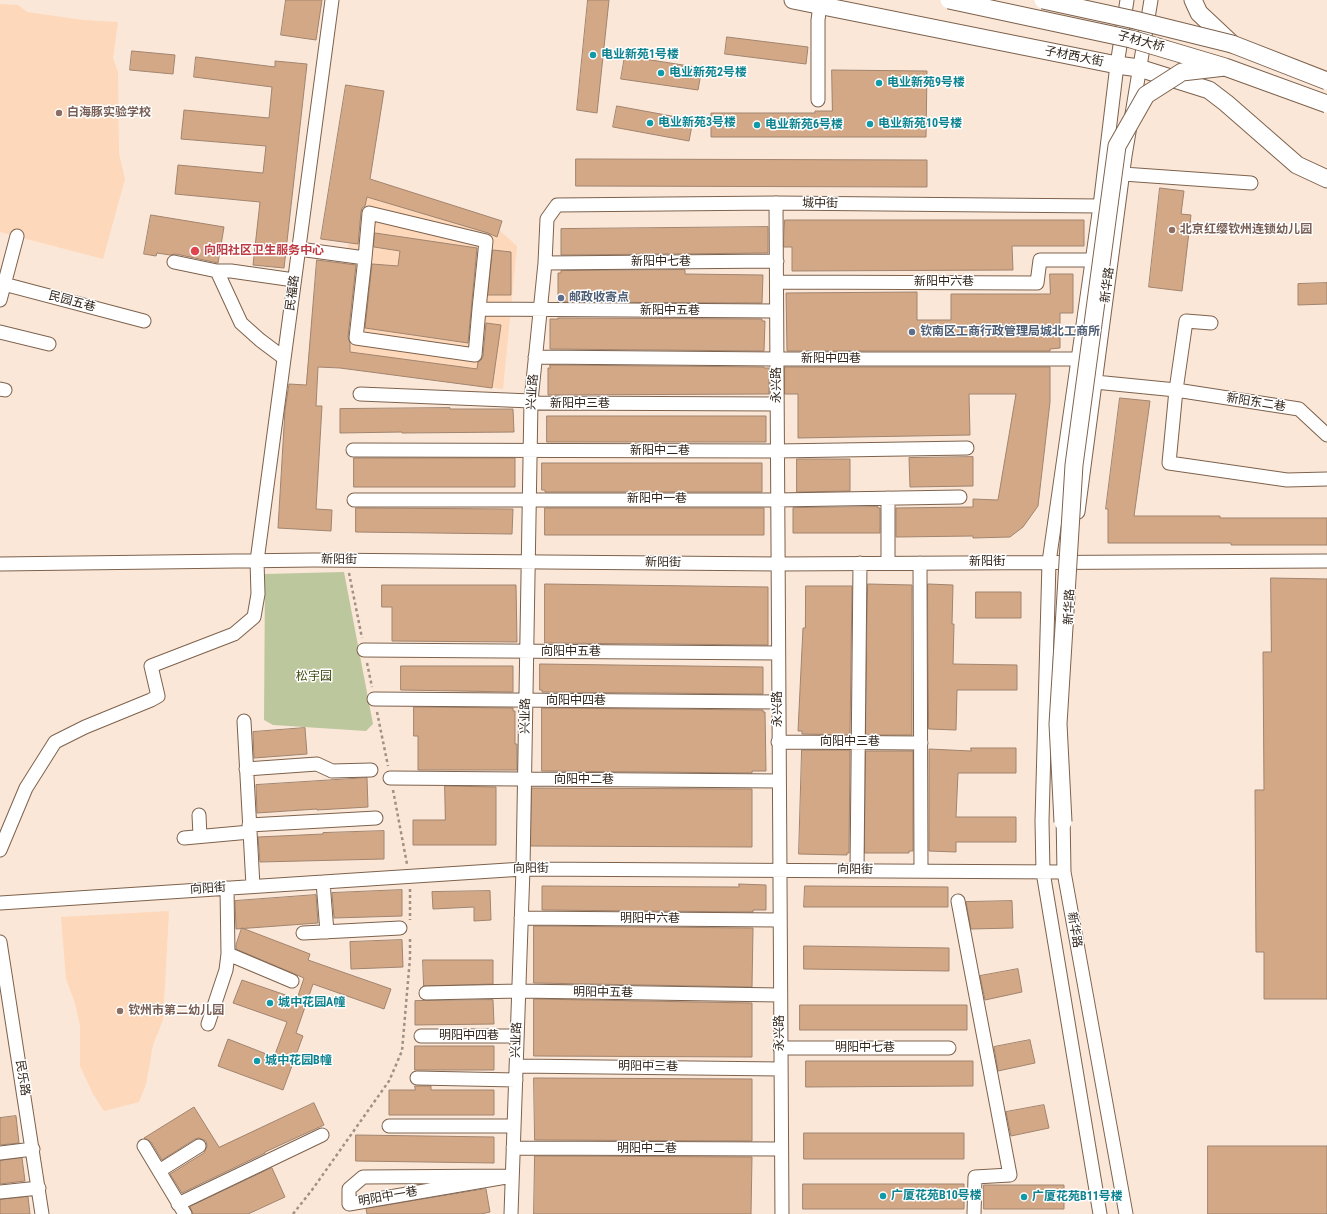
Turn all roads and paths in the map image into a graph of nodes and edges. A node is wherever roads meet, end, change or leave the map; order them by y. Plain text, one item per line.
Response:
1 (332, 0) edge
2 (792, 0) edge
3 (949, 0) edge
4 (1043, 0) edge
5 (1127, 0) edge
6 (1150, 0) edge
7 (1193, 0) edge
8 (820, 6) junction
9 (1232, 44) junction
10 (1117, 65) junction
11 (1225, 67) junction
12 (1139, 68) junction
13 (1327, 81) edge
14 (818, 100) dead end
15 (1327, 104) edge
16 (1122, 174) junction
17 (1327, 179) edge
18 (1251, 183) dead end
19 (776, 203) junction
20 (1100, 206) junction
21 (547, 218) joint
22 (16, 236) dead end
23 (298, 249) junction
24 (365, 258) junction
25 (1093, 260) junction
26 (777, 261) junction
27 (174, 262) dead end
28 (545, 262) junction
29 (217, 271) junction
30 (294, 280) junction
31 (777, 282) junction
32 (2, 283) edge
33 (0, 300) edge
34 (479, 309) junction
35 (540, 310) junction
36 (776, 311) junction
37 (144, 321) dead end
38 (1211, 323) dead end
39 (0, 332) edge
40 (49, 344) dead end
41 (535, 357) junction
42 (284, 358) junction
43 (1078, 358) junction
44 (777, 359) junction
45 (1096, 382) junction
46 (1176, 390) junction
47 (360, 394) dead end
48 (531, 401) junction
49 (777, 404) junction
50 (1327, 435) edge
51 (967, 448) dead end
52 (353, 450) dead end
53 (530, 451) junction
54 (777, 451) junction
55 (1327, 479) edge
56 (960, 497) dead end
57 (888, 498) junction
58 (530, 499) junction
59 (354, 500) dead end
60 (777, 500) junction
61 (346, 560) junction
62 (257, 561) junction
63 (1327, 561) edge
64 (528, 562) junction
65 (1049, 562) junction
66 (1072, 562) junction
67 (860, 563) junction
68 (888, 563) junction
69 (920, 563) junction
70 (0, 564) edge
71 (778, 564) junction
72 (364, 650) junction
73 (527, 652) junction
74 (778, 653) junction
75 (374, 699) junction
76 (526, 701) junction
77 (778, 702) junction
78 (244, 721) dead end
79 (778, 742) junction
80 (858, 742) junction
81 (921, 743) junction
82 (246, 768) junction
83 (371, 770) dead end
84 (390, 778) junction
85 (525, 779) junction
86 (778, 781) junction
87 (199, 815) dead end
88 (376, 818) dead end
89 (1063, 822) junction
90 (250, 829) junction
91 (200, 836) junction
92 (184, 838) dead end
93 (0, 850) edge
94 (523, 869) junction
95 (779, 870) junction
96 (856, 870) junction
97 (921, 871) junction
98 (1043, 872) junction
99 (1064, 872) junction
100 (410, 876) junction
101 (323, 882) junction
102 (253, 886) junction
103 (227, 888) junction
104 (958, 901) dead end
105 (0, 903) edge
106 (521, 918) junction
107 (779, 920) junction
108 (407, 928) junction
109 (327, 932) junction
110 (303, 933) dead end
111 (0, 942) edge
112 (228, 954) junction
113 (292, 981) dead end
114 (519, 991) junction
115 (426, 993) dead end
116 (780, 995) junction
117 (208, 1024) dead end
118 (421, 1036) dead end
119 (517, 1036) junction
120 (780, 1048) junction
121 (949, 1048) dead end
122 (516, 1066) junction
123 (780, 1069) junction
124 (417, 1078) dead end
125 (516, 1080) junction
126 (389, 1126) dead end
127 (514, 1126) junction
128 (322, 1135) dead end
129 (144, 1146) dead end
130 (199, 1146) dead end
131 (513, 1148) junction
132 (33, 1149) junction
133 (781, 1150) junction
134 (0, 1153) edge
135 (159, 1171) junction
136 (512, 1176) junction
137 (39, 1188) junction
138 (0, 1192) edge
139 (182, 1209) edge
140 (42, 1214) edge
141 (293, 1214) edge
142 (511, 1214) edge
143 (782, 1214) edge
144 (974, 1214) edge
145 (1100, 1214) edge
146 (1126, 1214) edge

1 - 23 street, 民福路
2 - 8 main road, 子材西大街
3 - 11 main road, 子材大桥, bridge
4 - 9 main road, 子材大桥, bridge
5 - 10 street, 新华路
6 - 12 street, 新华路
7 - 9 main road
8 - 10 main road, 子材西大街
8 - 14 street
9 - 13 main road, 子材大桥, bridge
10 - 12 main road, 子材西大街
10 - 20 street, 新华路
11 - 15 main road, 子材大桥, bridge
11 - 89 main road, bridge
12 - 16 street, 新华路
12 - 17 main road, 子材西大街
16 - 18 street
16 - 45 street, 新华路
19 - 20 street, 城中街
19 - 21 street, 城中街
19 - 26 street, 永兴路
20 - 25 street, 新华路
21 - 28 street, 兴业路
22 - 32 street
23 - 24 street
23 - 30 street, 民福路
24 - 34 street
24 - 34 street
25 - 31 street, 新阳中六巷
25 - 43 street, 新华路
26 - 28 street, 新阳中七巷
26 - 31 street, 永兴路
27 - 29 street
28 - 35 street, 兴业路
29 - 30 street
29 - 42 street
30 - 42 street, 民福路
31 - 36 street, 永兴路
32 - 33 street
32 - 37 street, 民园五巷
34 - 35 street, 新阳中五巷
35 - 36 street, 新阳中五巷
35 - 41 street, 兴业路
36 - 44 street, 永兴路
38 - 46 street
39 - 40 street
41 - 44 street, 新阳中四巷
41 - 48 street, 兴业路
42 - 62 street, 民福路
43 - 44 street, 新阳中四巷
43 - 65 street, 新华路
44 - 49 street, 永兴路
45 - 46 street, 新阳东二巷
45 - 66 street, 新华路
46 - 50 street, 新阳东二巷
46 - 55 street
47 - 48 street, 新阳中三巷
48 - 49 street, 新阳中三巷
48 - 53 street, 兴业路
49 - 54 street, 永兴路
51 - 54 street, 新阳中二巷
52 - 53 street, 新阳中二巷
53 - 54 street, 新阳中二巷
53 - 58 street, 兴业路
54 - 60 street, 永兴路
56 - 57 street, 新阳中一巷
57 - 60 street, 新阳中一巷
57 - 68 street
58 - 59 street, 新阳中一巷
58 - 60 street, 新阳中一巷
58 - 64 street, 兴业路
60 - 71 street, 永兴路
61 - 62 street, 新阳街
61 - 64 street, 新阳街
61 - 72 path
62 - 70 street, 新阳街
62 - 93 street, 民福路
63 - 66 street, 新阳街
64 - 71 street, 新阳街
64 - 73 street, 兴业路
65 - 66 street, 新阳街
65 - 69 street, 新阳街
65 - 98 street, 新华路
66 - 89 street, 新华路
67 - 68 street, 新阳街
67 - 71 street, 新阳街
67 - 80 street
68 - 69 street, 新阳街
69 - 81 street
71 - 74 street, 永兴路
72 - 73 street, 向阳中五巷
72 - 75 path
73 - 74 street, 向阳中五巷
73 - 76 street, 兴业路
74 - 77 street, 永兴路
75 - 76 street, 向阳中四巷
75 - 84 path
76 - 77 street, 向阳中四巷
76 - 85 street, 兴业路
77 - 79 street, 永兴路
78 - 82 street
79 - 80 street, 向阳中三巷
79 - 86 street, 永兴路
80 - 81 street, 向阳中三巷
80 - 96 street
81 - 97 street
82 - 83 street
82 - 90 street
84 - 85 street, 向阳中二巷
84 - 100 path
85 - 86 street, 向阳中二巷
85 - 94 street, 兴业路
86 - 95 street, 永兴路
87 - 91 street
88 - 90 street
89 - 99 street, 新华路
90 - 91 street
90 - 102 street
91 - 92 street
94 - 95 street, 向阳街
94 - 100 street, 向阳街
94 - 106 street, 兴业路
95 - 96 street, 向阳街
95 - 107 street, 永兴路
96 - 97 street, 向阳街
97 - 98 street, 向阳街
98 - 99 street, 向阳街
98 - 145 street, 新华路
99 - 146 street, 新华路
100 - 101 street, 向阳街
100 - 108 path
101 - 102 street, 向阳街
101 - 109 street
102 - 103 street, 向阳街
103 - 105 street, 向阳街
103 - 112 street
104 - 144 street
106 - 107 street, 明阳中六巷
106 - 114 street, 兴业路
107 - 116 street, 永兴路
108 - 109 street
108 - 141 path
109 - 110 street
111 - 132 street, 民乐路
112 - 113 street
112 - 117 street
114 - 115 street, 明阳中五巷
114 - 116 street, 明阳中五巷
114 - 119 street, 兴业路
116 - 120 street, 永兴路
118 - 119 street, 明阳中四巷
119 - 122 street, 兴业路
120 - 121 street, 明阳中七巷
120 - 123 street, 永兴路
122 - 123 street, 明阳中三巷
122 - 125 street, 兴业路
123 - 133 street, 永兴路
124 - 125 street
125 - 127 street, 兴业路
126 - 127 street
127 - 131 street, 兴业路
128 - 139 street
129 - 135 street
130 - 135 street
131 - 133 street, 明阳中二巷
131 - 136 street, 兴业路
132 - 134 street
132 - 137 street, 民乐路
133 - 143 street, 永兴路
135 - 139 street
136 - 136 street, 明阳中一巷
136 - 142 street, 兴业路
137 - 138 street
137 - 140 street, 民乐路

